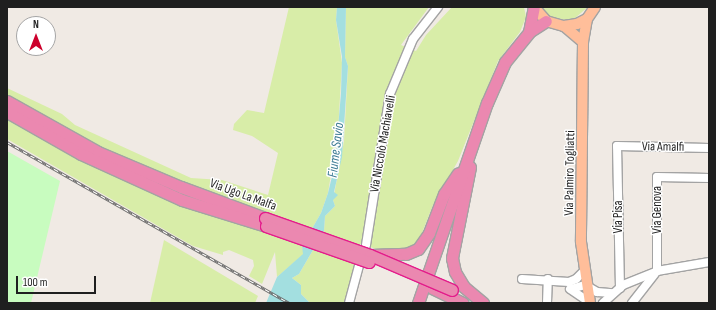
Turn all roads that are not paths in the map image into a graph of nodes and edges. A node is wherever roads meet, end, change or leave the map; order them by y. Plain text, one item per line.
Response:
1 (438, 7) edge
2 (534, 7) edge
3 (595, 7) edge
4 (587, 19) junction
5 (546, 21) junction
6 (564, 26) junction
7 (529, 32) junction
8 (583, 42) junction
9 (7, 101) edge
10 (487, 103) junction
11 (7, 112) edge
12 (617, 146) joint
13 (709, 148) edge
14 (470, 152) junction
15 (709, 178) edge
16 (265, 222) junction
17 (368, 250) junction
18 (709, 262) edge
19 (359, 266) dead end
20 (584, 271) junction
21 (657, 272) junction
22 (522, 279) dead end
23 (548, 279) junction
24 (561, 282) junction
25 (586, 285) junction
26 (432, 288) junction
27 (571, 289) junction
28 (616, 290) junction
29 (349, 303) edge
30 (418, 303) edge
31 (455, 303) edge
32 (463, 303) edge
33 (474, 303) edge
34 (483, 303) edge
35 (547, 303) edge
36 (590, 303) edge
37 (603, 303) edge
38 (632, 303) edge

1 - 17 street, Via Niccolò Machiavelli
2 - 5 main road
2 - 7 highway
3 - 4 main road
4 - 6 main road
4 - 8 main road, Via Palmiro Togliatti
5 - 6 main road
5 - 7 highway
6 - 8 main road
7 - 10 highway
8 - 20 main road, Via Palmiro Togliatti
9 - 16 highway, Via Ugo La Malfa
10 - 14 highway
10 - 34 highway
11 - 16 highway, Via Ugo La Malfa
12 - 13 street, Via Amalfi
12 - 28 street, Via Pisa
14 - 17 highway, bridge
14 - 30 highway
15 - 21 street, Via Genova
16 - 17 highway, Via Ugo La Malfa, bridge
16 - 26 highway, Via Ugo La Malfa, bridge
17 - 33 highway, Via Ugo La Malfa, bridge
18 - 21 street
19 - 29 street
20 - 24 street
20 - 25 main road, Via Palmiro Togliatti
21 - 28 street
21 - 38 street
22 - 23 street
23 - 24 street
23 - 35 street
24 - 27 street
25 - 27 street
25 - 28 street
25 - 36 main road, Via Palmiro Togliatti
26 - 31 highway
26 - 32 highway, Via Ugo La Malfa
27 - 36 street
28 - 37 street

